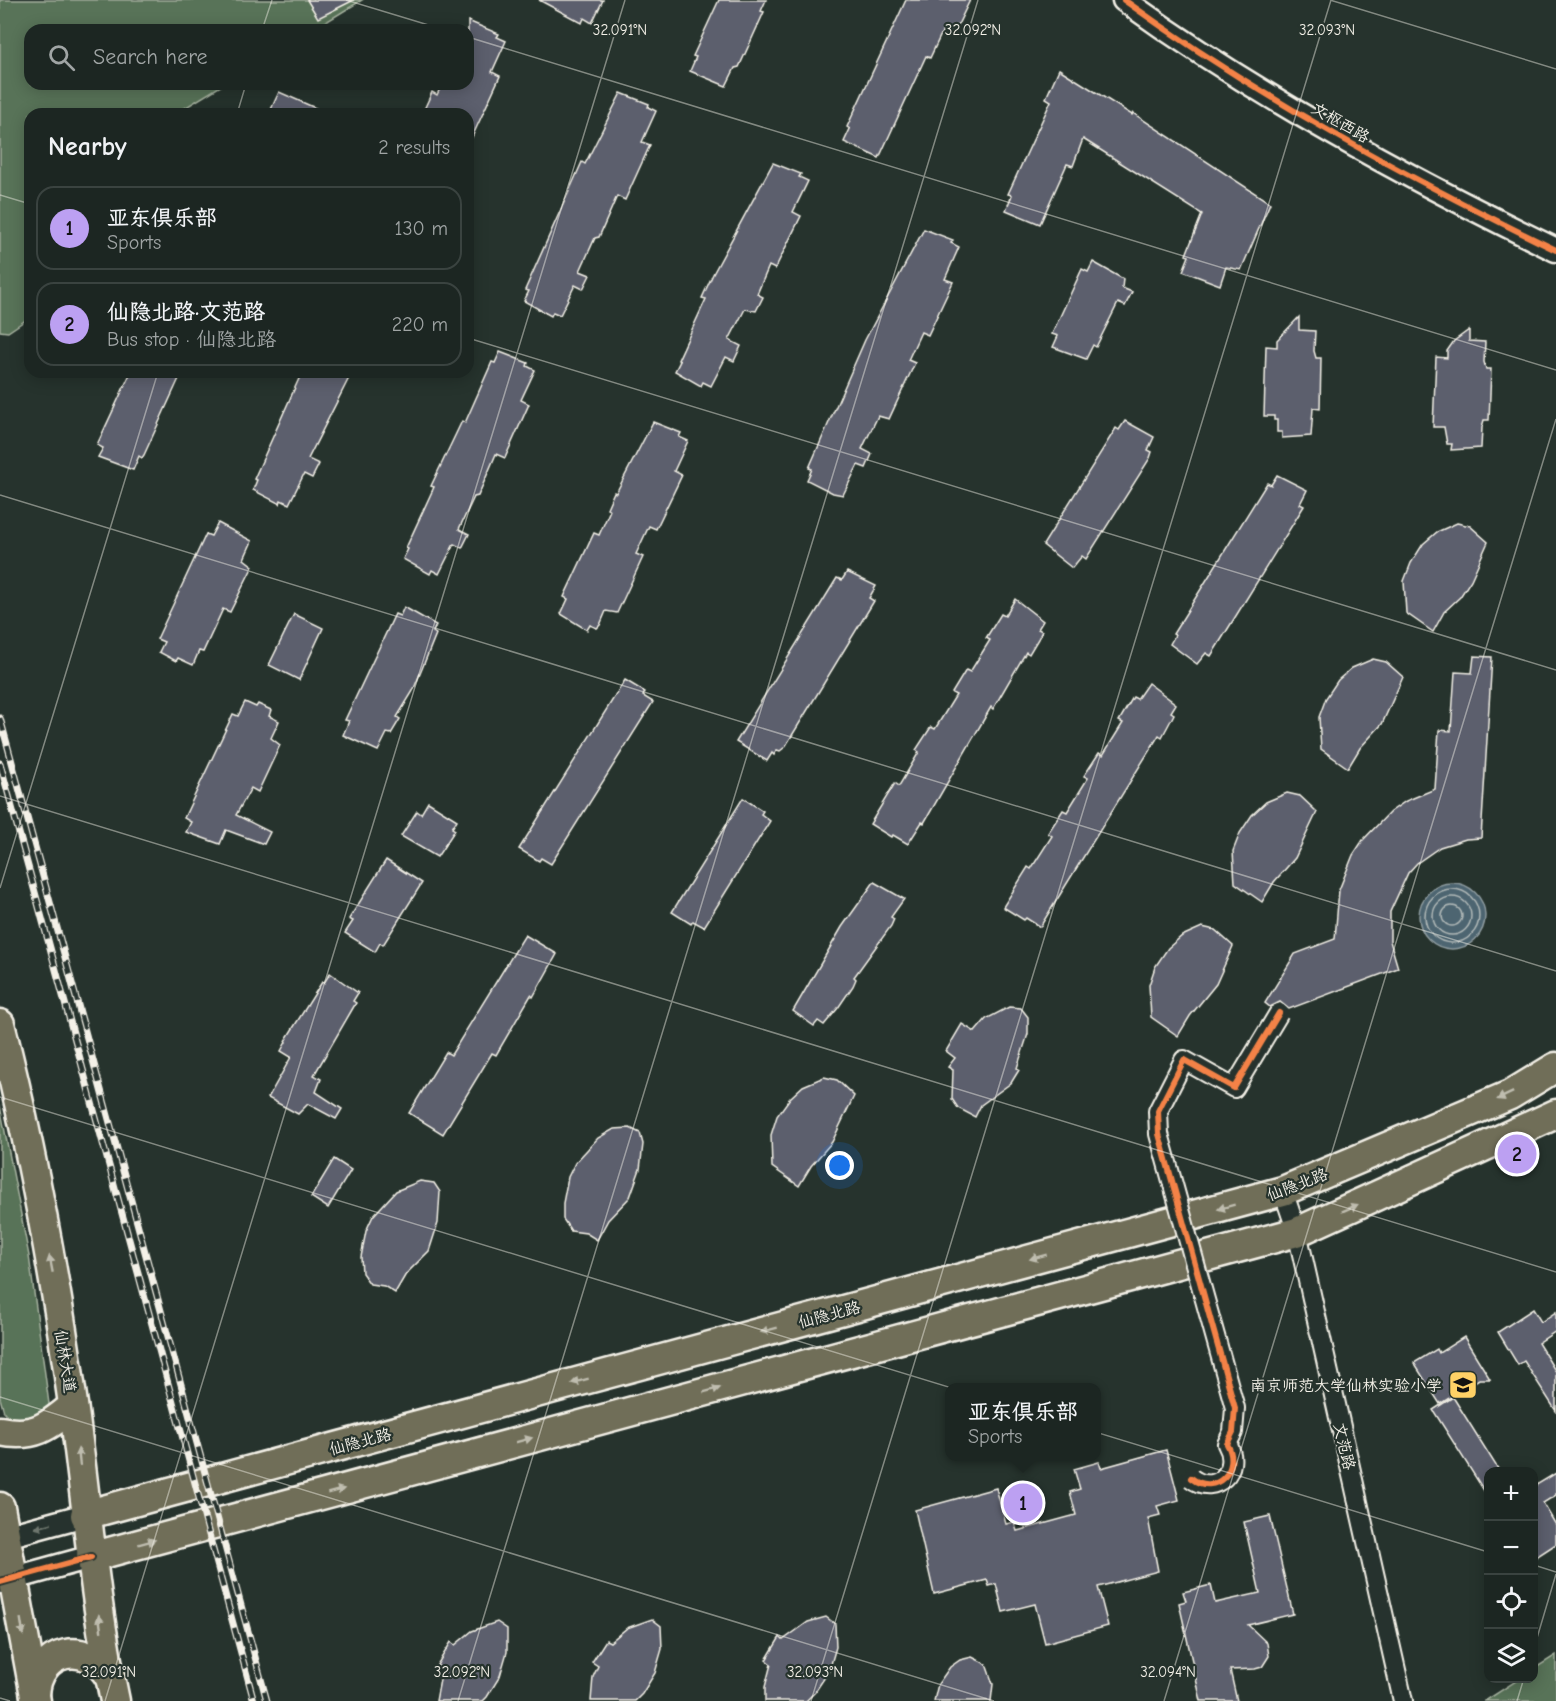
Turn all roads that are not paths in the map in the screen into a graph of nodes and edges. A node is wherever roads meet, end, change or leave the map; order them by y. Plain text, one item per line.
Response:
1 (1124, 0) edge
2 (1556, 250) edge
3 (1279, 1013) dead end
4 (0, 1024) edge
5 (1556, 1067) edge
6 (1556, 1113) edge
7 (1283, 1191) junction
8 (1297, 1232) junction
9 (73, 1406) junction
10 (0, 1431) edge
11 (1191, 1478) dead end
12 (0, 1507) edge
13 (85, 1515) junction
14 (3, 1537) edge
15 (91, 1557) junction
16 (7, 1580) edge
17 (113, 1690) edge
18 (35, 1698) edge
19 (1403, 1701) edge

1 - 2 street, 文枢西路
3 - 11 street, bridge
9 -> 4 main road, 仙林大道
5 -> 7 main road, 仙隐北路
8 -> 6 main road
7 - 8 street, 文范路
7 -> 13 main road, 仙隐北路
15 -> 8 main road
8 - 19 street, 文范路
9 - 10 main road
13 -> 9 main road, 仙林大道
12 - 14 main road
13 -> 14 street
13 - 15 main road, 仙林大道
14 - 16 main road
15 - 16 street
17 -> 15 main road, 仙林大道
16 -> 18 main road
17 - 18 main road

